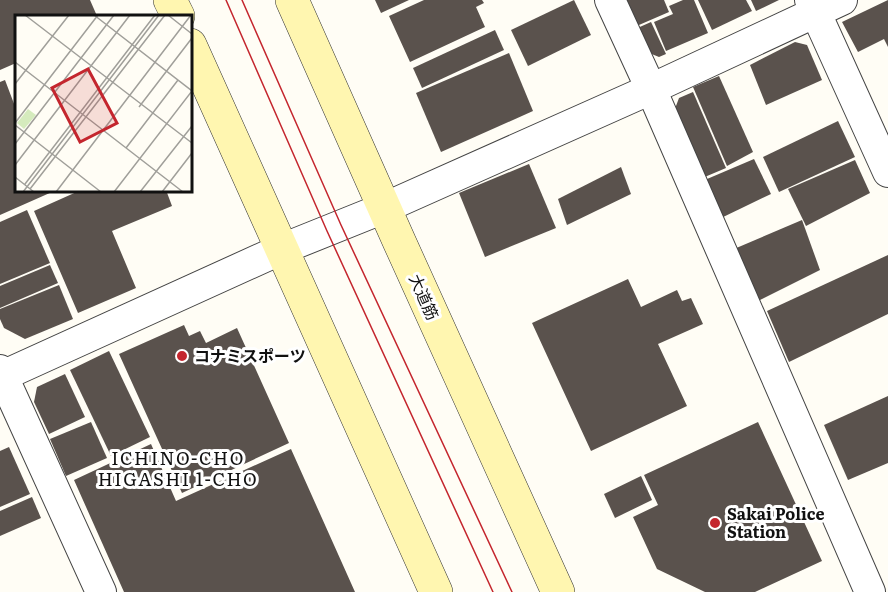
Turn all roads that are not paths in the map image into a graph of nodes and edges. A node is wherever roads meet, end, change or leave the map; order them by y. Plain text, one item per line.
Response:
1 (170, 0) edge
2 (292, 0) edge
3 (610, 0) edge
4 (842, 0) edge
5 (813, 6) edge
6 (178, 15) edge
7 (192, 49) edge
8 (651, 89) junction
9 (888, 172) edge
10 (384, 207) junction
11 (282, 249) junction
12 (1, 375) edge
13 (101, 592) edge
14 (436, 592) edge
15 (558, 592) edge
16 (870, 592) edge

1 - 6 street
2 - 10 street, 大道筋
3 - 8 street
4 - 5 street
5 - 8 street
5 - 9 street
7 - 11 street
8 - 10 street
8 - 16 street
10 - 11 street
10 - 15 street, 大道筋
11 - 12 street
11 - 14 street
12 - 13 street

